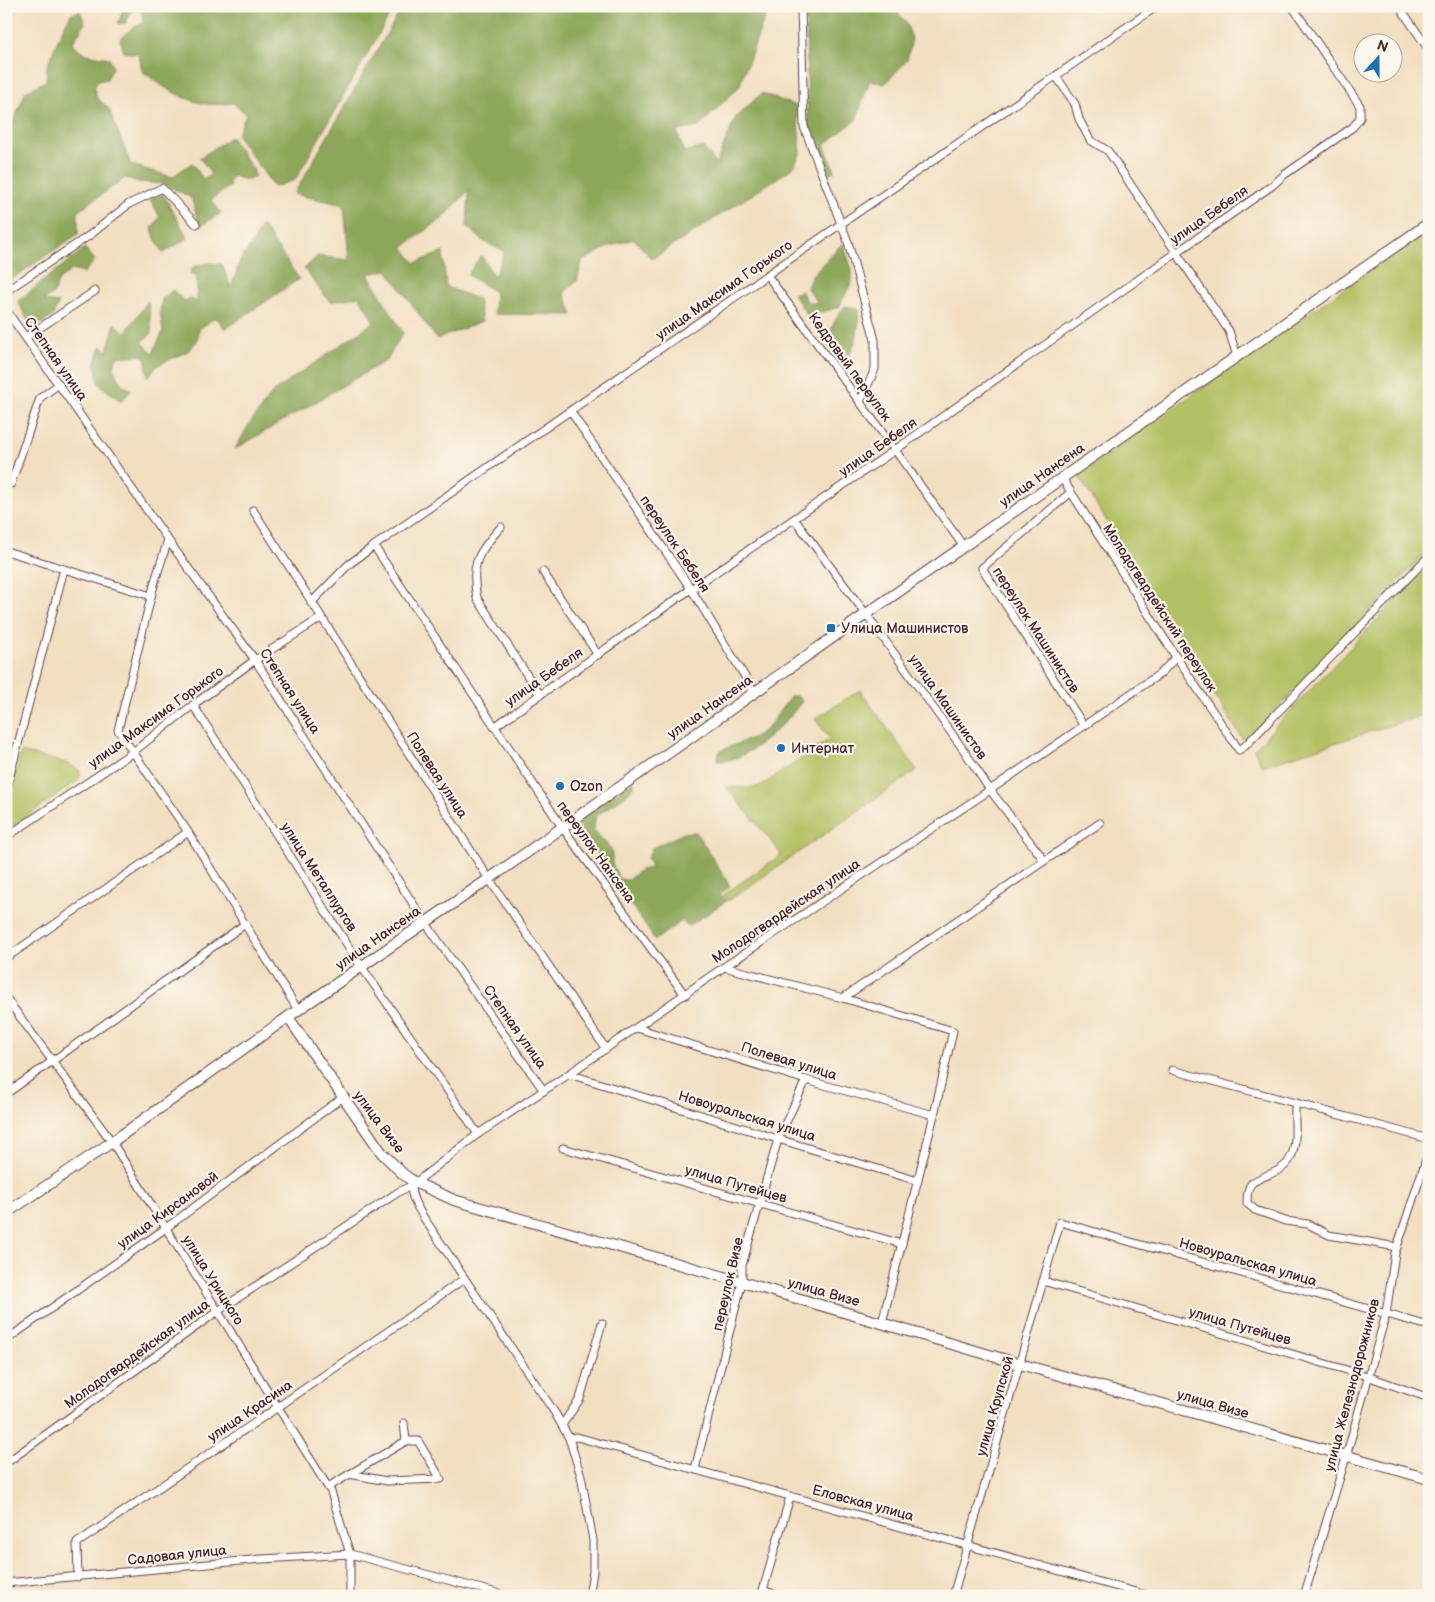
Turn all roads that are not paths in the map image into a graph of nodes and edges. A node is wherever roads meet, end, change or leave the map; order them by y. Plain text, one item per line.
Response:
1 (801, 6) edge
2 (1157, 6) edge
3 (1292, 6) edge
4 (1399, 6) edge
5 (1429, 50) edge
6 (1056, 76) junction
7 (1429, 222) edge
8 (196, 224) dead end
9 (841, 224) junction
10 (1176, 253) junction
11 (767, 275) junction
12 (6, 291) edge
13 (95, 291) dead end
14 (6, 310) edge
15 (26, 338) junction
16 (1237, 356) junction
17 (59, 384) junction
18 (860, 402) junction
19 (570, 412) junction
20 (896, 450) junction
21 (1062, 478) junction
22 (6, 483) edge
23 (1070, 493) junction
24 (253, 510) dead end
25 (795, 520) junction
26 (501, 527) dead end
27 (168, 540) junction
28 (374, 546) junction
29 (964, 547) junction
30 (6, 551) edge
31 (1429, 556) edge
32 (64, 569) junction
33 (543, 572) dead end
34 (691, 589) junction
35 (152, 596) junction
36 (312, 603) junction
37 (866, 614) junction
38 (321, 618) junction
39 (598, 655) junction
40 (1176, 657) junction
41 (255, 660) junction
42 (755, 693) junction
43 (540, 695) junction
44 (193, 705) junction
45 (1084, 726) junction
46 (494, 727) junction
47 (133, 752) junction
48 (6, 790) edge
49 (990, 790) junction
50 (1100, 823) dead end
51 (562, 826) junction
52 (188, 832) junction
53 (6, 837) edge
54 (1044, 860) junction
55 (488, 879) junction
56 (425, 922) junction
57 (245, 924) junction
58 (6, 958) edge
59 (361, 966) junction
60 (724, 967) junction
61 (685, 994) junction
62 (6, 998) edge
63 (842, 998) junction
64 (298, 1010) junction
65 (288, 1017) junction
66 (637, 1028) junction
67 (606, 1049) junction
68 (53, 1062) junction
69 (1172, 1070) dead end
70 (569, 1074) junction
71 (806, 1080) junction
72 (544, 1091) junction
73 (6, 1094) edge
74 (343, 1096) junction
75 (1297, 1103) junction
76 (934, 1115) junction
77 (478, 1134) junction
78 (778, 1139) junction
79 (1429, 1139) edge
80 (112, 1142) junction
81 (563, 1148) dead end
82 (1429, 1151) edge
83 (918, 1181) junction
84 (412, 1184) junction
85 (760, 1204) junction
86 (6, 1213) edge
87 (1060, 1222) joint
88 (166, 1228) junction
89 (902, 1244) junction
90 (1397, 1247) junction
91 (464, 1279) junction
92 (1043, 1281) junction
93 (742, 1282) junction
94 (218, 1311) junction
95 (1386, 1314) junction
96 (602, 1323) dead end
97 (882, 1323) junction
98 (1429, 1326) edge
99 (6, 1340) edge
100 (1020, 1364) junction
101 (1368, 1376) junction
102 (1429, 1398) edge
103 (278, 1407) junction
104 (404, 1422) dead end
105 (562, 1425) junction
106 (569, 1438) junction
107 (406, 1441) junction
108 (1346, 1456) junction
109 (6, 1463) edge
110 (695, 1469) junction
111 (349, 1474) junction
112 (1429, 1479) edge
113 (328, 1487) junction
114 (790, 1497) junction
115 (968, 1544) junction
116 (350, 1554) junction
117 (78, 1577) junction
118 (6, 1583) edge
119 (1136, 1594) edge
120 (350, 1596) edge
121 (508, 1596) edge
122 (588, 1596) edge
123 (779, 1596) edge
124 (953, 1596) edge
125 (1150, 1596) edge
126 (1304, 1596) edge

1 - 9 street
2 - 6 street, улица Максима Горького
3 - 10 street, улица Бебеля
4 - 5 street
6 - 9 street, улица Максима Горького
6 - 10 street
7 - 16 main road, улица Нансена
8 - 12 street
9 - 11 street, улица Максима Горького
9 - 18 street
10 - 16 street
10 - 20 street, улица Бебеля
11 - 18 street, Кедровый переулок
11 - 19 street, улица Максима Горького
13 - 15 street
14 - 15 street, Степная улица
15 - 17 street, Степная улица
16 - 21 main road, улица Нансена
17 - 22 street
17 - 27 street, Степная улица
18 - 20 street, Кедровый переулок
19 - 28 street, улица Максима Горького
19 - 34 street, переулок Бебеля
20 - 25 street, улица Бебеля
20 - 29 street, Кедровый переулок
21 - 23 street, Молодогвардейский переулок
21 - 29 main road, улица Нансена
23 - 40 street, Молодогвардейский переулок
23 - 45 street, переулок Машинистов
24 - 36 street, Полевая улица
25 - 34 street, улица Бебеля
25 - 37 street, улица Машинистов
26 - 43 street
27 - 35 street
27 - 41 street, Степная улица
28 - 36 street, улица Максима Горького
28 - 46 street, переулок Нансена
29 - 37 main road, улица Нансена
30 - 32 street
31 - 40 street, Молодогвардейский переулок
32 - 35 street
32 - 48 street
33 - 39 street
34 - 39 street, улица Бебеля
34 - 42 street, переулок Бебеля
35 - 47 street
36 - 38 street, Полевая улица
37 - 42 main road, улица Нансена
37 - 49 street, улица Машинистов
38 - 41 street, улица Максима Горького
38 - 55 street, Полевая улица
39 - 43 street, улица Бебеля
40 - 45 street, Молодогвардейская улица
41 - 44 street, улица Максима Горького
41 - 56 street, Степная улица
42 - 51 main road, улица Нансена
43 - 46 street, улица Бебеля
44 - 47 street, улица Максима Горького
44 - 59 street, улица Металлургов
45 - 49 street, Молодогвардейская улица
46 - 51 street, переулок Нансена
47 - 52 street
47 - 53 street, улица Максима Горького
49 - 54 street, улица Машинистов
49 - 60 street, Молодогвардейская улица
50 - 54 street
51 - 55 main road, улица Нансена
51 - 61 street, переулок Нансена
52 - 57 street
52 - 58 street
54 - 63 street
55 - 56 main road, улица Нансена
55 - 67 street, Полевая улица
56 - 59 main road, улица Нансена
56 - 72 street, Степная улица
57 - 64 street
57 - 68 street
59 - 64 main road, улица Нансена
59 - 77 street, улица Металлургов
60 - 61 street, Молодогвардейская улица
60 - 63 street
61 - 66 street, Молодогвардейская улица
62 - 68 street, улица Урицкого
63 - 76 street
64 - 65 main road, улица Нансена
65 - 74 main road, улица Визе
65 - 80 main road, улица Нансена
66 - 67 street, Молодогвардейская улица
66 - 71 street, Полевая улица
67 - 70 street, Молодогвардейская улица
68 - 73 street
68 - 80 street, улица Урицкого
69 - 75 street
70 - 72 street, Молодогвардейская улица
70 - 78 street, Новоуральская улица
71 - 76 street, Полевая улица
71 - 78 street, переулок Визе
72 - 77 street, Молодогвардейская улица
74 - 84 main road, улица Визе
74 - 88 street, улица Кирсановой
75 - 79 street
75 - 90 street
76 - 83 street
77 - 84 street, Молодогвардейская улица
78 - 83 street, Новоуральская улица
78 - 85 street, переулок Визе
80 - 86 main road, улица Нансена
80 - 88 street, улица Урицкого
81 - 85 street, улица Путейцев
82 - 90 street, улица Железнодорожников
83 - 89 street
84 - 91 street
84 - 93 main road, улица Визе
84 - 94 street, Молодогвардейская улица
85 - 89 street, улица Путейцев
85 - 93 street, переулок Визе
87 - 92 street, улица Крупской
87 - 95 street, Новоуральская улица
88 - 94 street, улица Урицкого
88 - 99 street, улица Кирсановой
89 - 97 street
90 - 95 street, улица Железнодорожников
91 - 103 street, улица Красина
91 - 105 street
92 - 100 street, улица Крупской
92 - 101 street, улица Путейцев
93 - 97 main road, улица Визе
93 - 110 street, переулок Визе
94 - 103 street, улица Урицкого
94 - 109 street, Молодогвардейская улица
95 - 98 street, Новоуральская улица
95 - 101 street, улица Железнодорожников
96 - 105 street
97 - 100 main road, улица Визе
100 - 108 main road, улица Визе
100 - 115 street, улица Крупской
101 - 102 street, улица Путейцев
101 - 108 street, улица Железнодорожников
103 - 113 street, улица Урицкого
103 - 117 street, улица Красина
104 - 107 street
105 - 106 street
106 - 110 street, Еловская улица
106 - 122 street
107 - 111 street
107 - 111 street
108 - 112 main road, улица Визе
108 - 126 street, улица Железнодорожников
110 - 114 street, Еловская улица
111 - 113 street
113 - 116 street, улица Урицкого
114 - 115 street, Еловская улица
114 - 123 street
115 - 119 street, Еловская улица
115 - 124 street, улица Крупской
116 - 117 street, Садовая улица
116 - 120 street, улица Урицкого
116 - 121 street, Садовая улица
117 - 118 street, Садовая улица
119 - 125 street, Еловская улица

